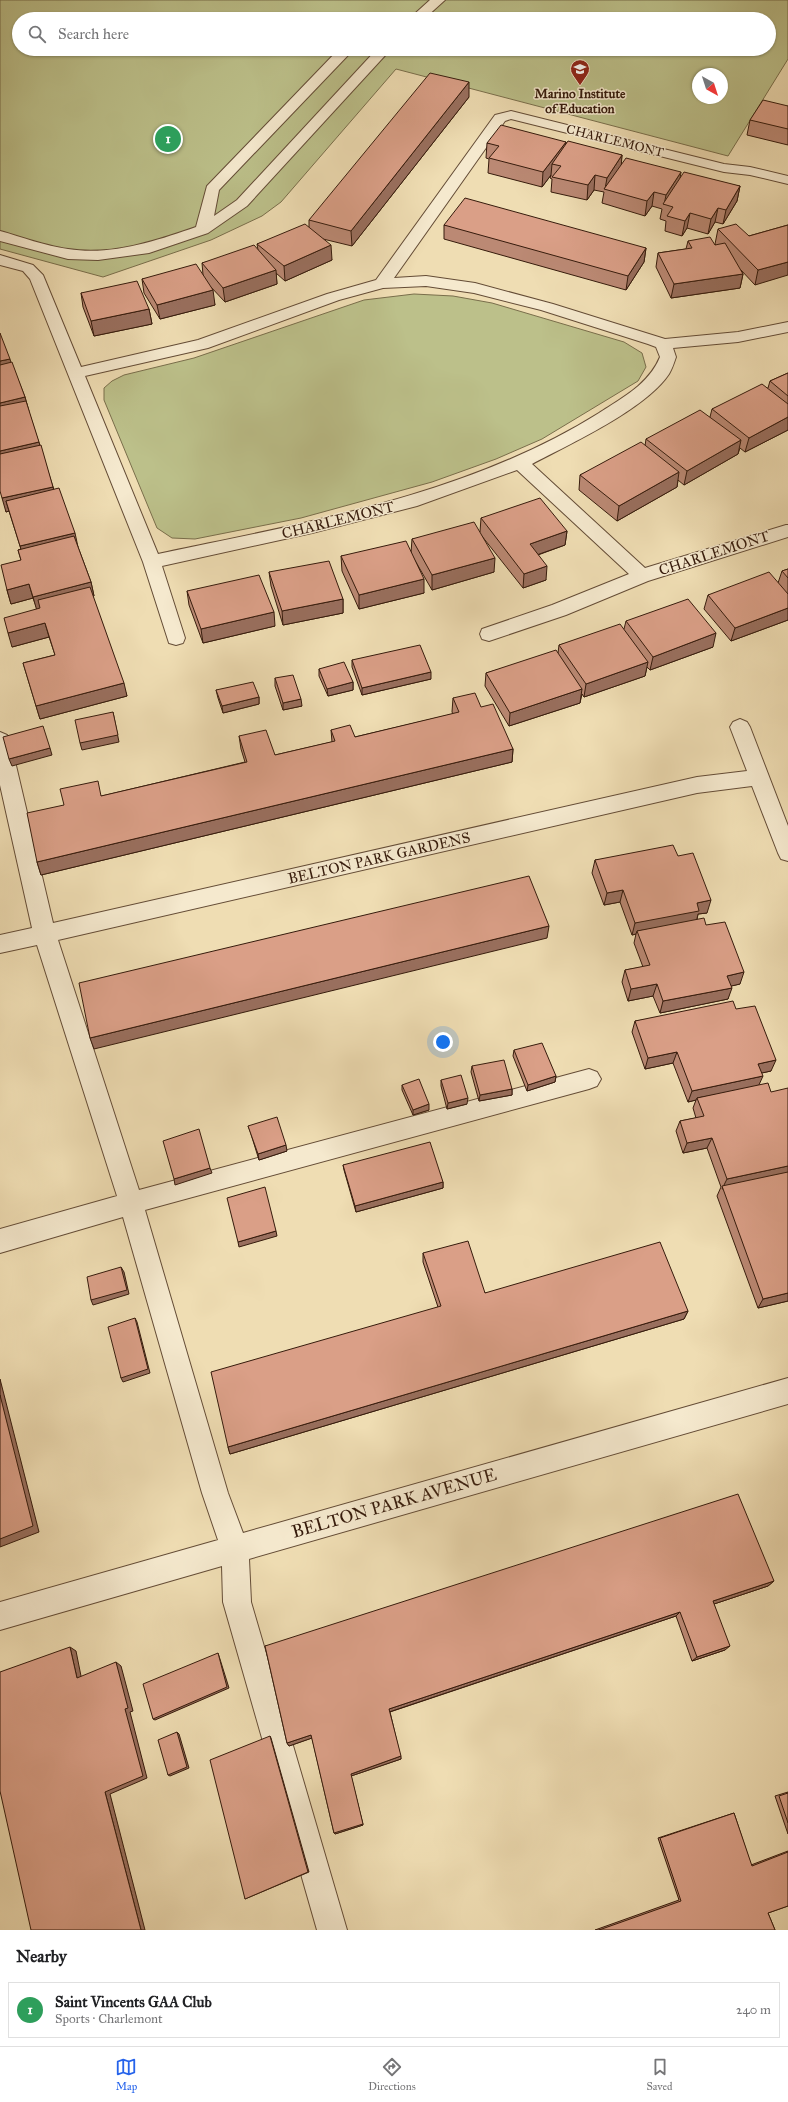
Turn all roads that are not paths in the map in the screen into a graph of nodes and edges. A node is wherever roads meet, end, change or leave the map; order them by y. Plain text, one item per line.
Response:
1 (438, 0) edge
2 (424, 12) edge
3 (340, 56) edge
4 (378, 56) edge
5 (788, 180) edge
6 (203, 230) junction
7 (0, 236) edge
8 (0, 260) edge
9 (382, 283) junction
10 (788, 327) edge
11 (663, 344) junction
12 (77, 373) junction
13 (520, 463) junction
14 (786, 531) dead end
15 (152, 562) junction
16 (642, 576) junction
17 (489, 634) dead end
18 (176, 638) dead end
19 (740, 727) dead end
20 (0, 740) edge
21 (758, 777) junction
22 (788, 853) edge
23 (45, 933) junction
24 (0, 944) edge
25 (589, 1079) dead end
26 (131, 1203) junction
27 (0, 1241) edge
28 (788, 1392) edge
29 (235, 1549) junction
30 (0, 1616) edge
31 (332, 1930) edge

1 - 2 street
3 - 6 street
4 - 6 street
5 - 9 street, CHARLEMONT
6 - 7 street
8 - 12 street
9 - 11 street
9 - 12 street
10 - 11 street
11 - 13 street, CHARLEMONT
12 - 15 street
13 - 15 street, CHARLEMONT
13 - 16 street, CHARLEMONT
14 - 16 street, CHARLEMONT
15 - 18 street
16 - 17 street, CHARLEMONT
19 - 21 street
20 - 23 street
21 - 22 street
21 - 23 street, BELTON PARK GARDENS
23 - 24 street, BELTON PARK GARDENS
23 - 26 street
25 - 26 street
26 - 27 street
26 - 29 street
28 - 29 street, BELTON PARK AVENUE
29 - 30 street, BELTON PARK AVENUE
29 - 31 street

